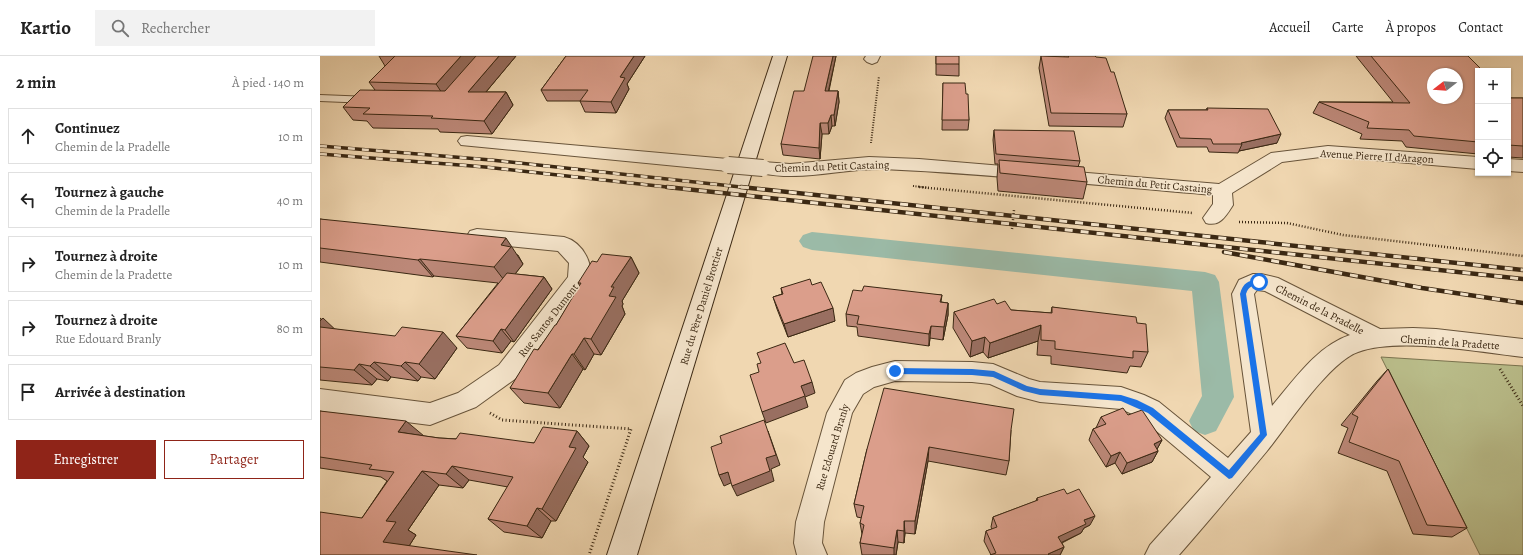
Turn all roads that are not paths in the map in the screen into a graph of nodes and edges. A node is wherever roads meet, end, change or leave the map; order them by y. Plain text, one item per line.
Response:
1 (780, 56) edge
2 (320, 98) edge
3 (384, 100) edge
4 (467, 141) dead end
5 (1475, 163) edge
6 (1511, 165) edge
7 (1523, 166) edge
8 (1222, 190) junction
9 (1213, 218) road end
10 (454, 234) edge
11 (1377, 338) junction
12 (1523, 348) edge
13 (320, 400) edge
14 (1264, 435) junction
15 (1229, 475) junction
16 (622, 555) edge
17 (812, 555) edge
18 (1160, 555) edge

1 - 16 street, Rue du Père Daniel Brottier
2 - 3 lane
4 - 8 street, Chemin du Petit Castaing, bridge
5 - 8 street, Avenue Pierre II d'Aragon
6 - 7 street
8 - 9 street
10 - 13 street, Rue Santos Dumont
11 - 12 street, Chemin de la Pradette
11 - 14 street, Chemin de la Pradette
11 - 14 street, Chemin de la Pradelle
14 - 15 street, Chemin de la Pradette
15 - 17 street, Rue Edouard Branly
15 - 18 street, Chemin de la Pradette

